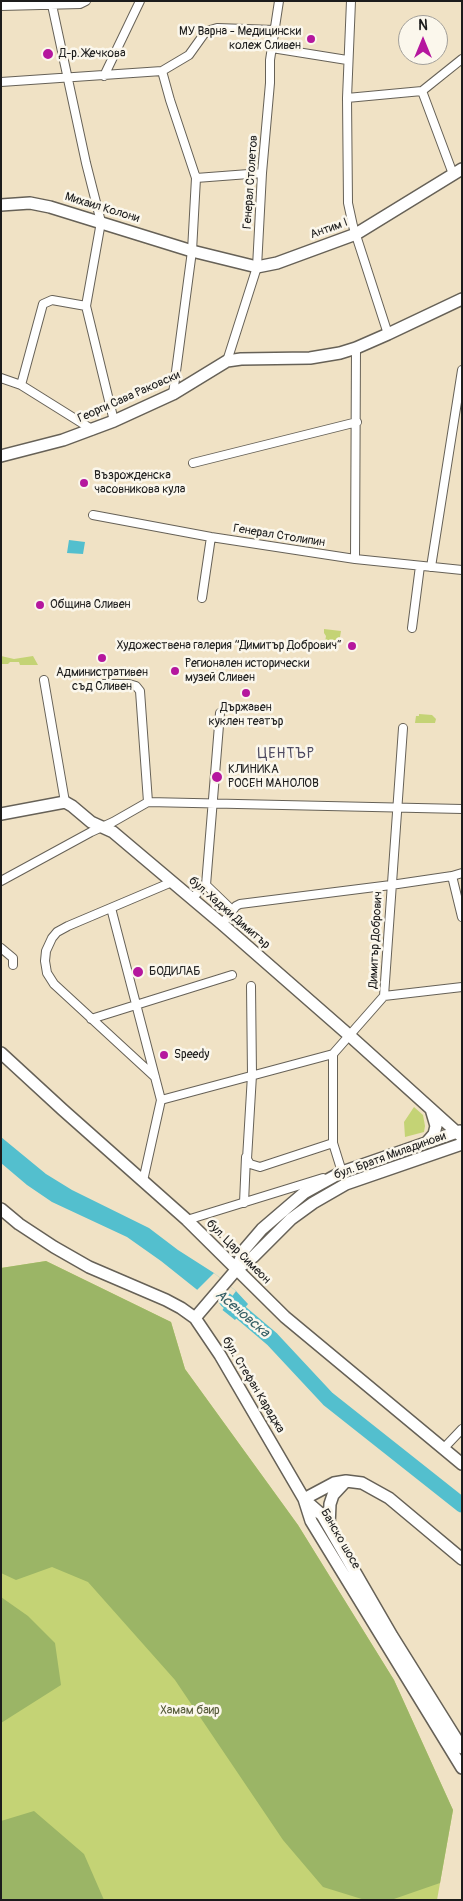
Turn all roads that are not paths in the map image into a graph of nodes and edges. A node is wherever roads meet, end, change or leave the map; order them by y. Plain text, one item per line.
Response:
1 (86, 1) edge
2 (140, 1) edge
3 (280, 1) edge
4 (351, 1) edge
5 (52, 5) junction
6 (1, 6) edge
7 (274, 30) junction
8 (272, 48) junction
9 (462, 59) edge
10 (347, 60) junction
11 (162, 71) junction
12 (104, 76) junction
13 (68, 78) junction
14 (1, 82) edge
15 (422, 92) junction
16 (347, 98) junction
17 (457, 172) edge
18 (262, 173) junction
19 (196, 178) junction
20 (1, 205) edge
21 (101, 222) junction
22 (356, 234) junction
23 (192, 251) junction
24 (257, 267) junction
25 (462, 300) edge
26 (86, 306) junction
27 (388, 334) junction
28 (356, 348) junction
29 (227, 361) junction
30 (462, 370) edge
31 (1, 378) edge
32 (21, 385) junction
33 (460, 390) edge
34 (173, 394) junction
35 (114, 421) junction
36 (357, 422) junction
37 (93, 430) junction
38 (1, 456) edge
39 (193, 463) dead end
40 (93, 515) dead end
41 (211, 537) junction
42 (355, 559) junction
43 (420, 566) junction
44 (431, 567) junction
45 (462, 570) edge
46 (202, 598) dead end
47 (412, 628) dead end
48 (44, 680) dead end
49 (101, 684) dead end
50 (220, 713) dead end
51 (403, 728) dead end
52 (65, 802) junction
53 (148, 802) junction
54 (212, 804) junction
55 (397, 808) junction
56 (462, 809) edge
57 (1, 814) edge
58 (101, 827) junction
59 (462, 873) edge
60 (452, 876) junction
61 (1, 881) edge
62 (172, 882) junction
63 (206, 885) junction
64 (391, 886) junction
65 (192, 898) junction
66 (111, 908) junction
67 (232, 910) junction
68 (462, 918) edge
69 (222, 924) junction
70 (1, 948) edge
71 (13, 965) dead end
72 (232, 975) dead end
73 (251, 986) dead end
74 (462, 987) edge
75 (384, 996) junction
76 (136, 1004) junction
77 (92, 1019) junction
78 (350, 1036) junction
79 (1, 1053) edge
80 (334, 1054) junction
81 (252, 1076) junction
82 (155, 1077) junction
83 (161, 1100) junction
84 (430, 1108) junction
85 (460, 1133) edge
86 (427, 1142) junction
87 (333, 1143) junction
88 (462, 1144) edge
89 (246, 1156) junction
90 (342, 1172) junction
91 (143, 1181) junction
92 (244, 1203) junction
93 (1, 1209) edge
94 (187, 1220) junction
95 (236, 1270) junction
96 (195, 1318) junction
97 (462, 1429) edge
98 (443, 1448) junction
99 (462, 1464) edge
100 (346, 1481) junction
101 (304, 1499) junction
102 (317, 1518) junction
103 (329, 1529) junction
104 (462, 1559) edge
105 (462, 1748) edge
106 (462, 1768) edge

1 - 5 street
2 - 12 street
3 - 7 street, Генерал Столетов
4 - 10 street
5 - 6 street
5 - 13 street
7 - 8 street, Генерал Столетов
7 - 11 street
8 - 10 street
8 - 18 street, Генерал Столетов
9 - 15 street
10 - 16 street
11 - 12 street
11 - 19 street
12 - 13 street
13 - 14 street
13 - 21 street
15 - 16 street
15 - 17 street
16 - 22 street
17 - 22 main road, Антим I
18 - 19 street
18 - 24 street, Генерал Столетов
19 - 23 street
20 - 21 main road, Михаил Колони
21 - 23 main road, Михаил Колони
21 - 26 street
22 - 24 main road, Антим I
22 - 27 street
23 - 24 main road, Антим I
23 - 34 street
24 - 29 street, Генерал Столетов
25 - 27 main road, Георги Сава Раковски
26 - 32 street
26 - 35 street
27 - 28 main road, Георги Сава Раковски
28 - 29 main road, Георги Сава Раковски
28 - 36 street
29 - 34 main road, Георги Сава Раковски
30 - 33 street
31 - 32 street
32 - 37 street
33 - 44 street
34 - 35 main road, Георги Сава Раковски
35 - 37 main road, Георги Сава Раковски
36 - 39 street
36 - 42 street
37 - 38 main road, Георги Сава Раковски
40 - 41 street, Генерал Столипин
41 - 42 street, Генерал Столипин
41 - 46 street
42 - 43 street, Генерал Столипин
43 - 44 street, Генерал Столипин
43 - 47 street
44 - 45 street, Генерал Столипин
48 - 52 street
49 - 53 street
50 - 54 street
51 - 55 street, Димитър Добрович
52 - 57 main road
52 - 58 main road, бул. Хаджи Димитър
53 - 54 street
53 - 58 street
54 - 55 street
54 - 63 street
55 - 56 street
55 - 64 street, Димитър Добрович
58 - 61 street
58 - 62 main road, бул. Хаджи Димитър
59 - 60 street
60 - 64 street
60 - 68 street
62 - 65 main road, бул. Хаджи Димитър
62 - 66 street
63 - 65 street
63 - 67 street
64 - 67 street
64 - 75 street, Димитър Добрович
65 - 69 main road, бул. Хаджи Димитър
66 - 76 street
66 - 77 street
67 - 69 street
69 - 78 main road, бул. Хаджи Димитър
70 - 71 street
72 - 76 street
73 - 81 street
74 - 75 street
75 - 78 street, Димитър Добрович
76 - 77 street
76 - 82 street
77 - 82 street
78 - 80 street, Димитър Добрович
78 - 84 main road, бул. Хаджи Димитър
79 - 91 main road, бул. Цар Симеон
80 - 81 street
80 - 87 street
81 - 83 street
81 - 89 street
82 - 83 street
83 - 91 street
84 - 85 main road, бул. Хаджи Димитър
84 - 86 main road
85 - 86 main road, бул. Братя Миладинови
86 - 90 main road, бул. Братя Миладинови
87 - 89 street
87 - 90 street
88 - 95 main road, бул. Братя Миладинови
89 - 92 street
90 - 92 street, бул. Братя Миладинови
90 - 95 main road, бул. Братя Миладинови
91 - 94 main road, бул. Цар Симеон
92 - 94 street, бул. Братя Миладинови
93 - 96 main road, бул. Стефан Караджа
94 - 95 main road, бул. Цар Симеон
95 - 96 main road, бул. Братя Миладинови
95 - 98 main road, бул. Цар Симеон
96 - 101 main road, бул. Стефан Караджа
97 - 98 street
98 - 99 main road, бул. Цар Симеон
100 - 101 main road
100 - 103 main road
100 - 104 main road
101 - 102 main road, Банско шосе
102 - 103 main road, Банско шосе
102 - 106 main road, Банско шосе
103 - 105 main road, Банско шосе

